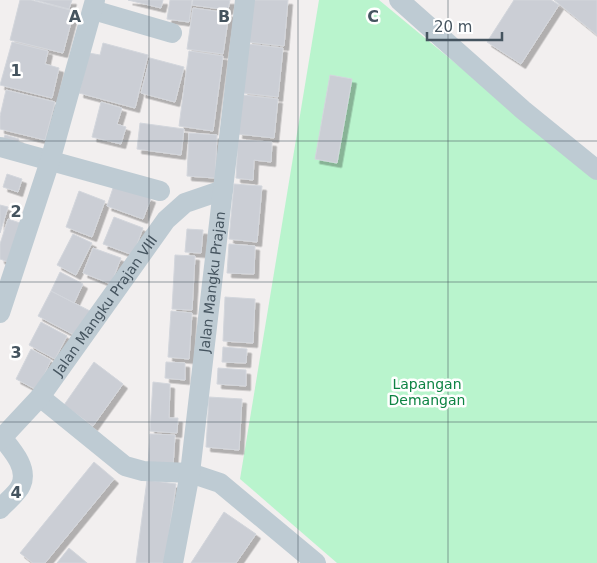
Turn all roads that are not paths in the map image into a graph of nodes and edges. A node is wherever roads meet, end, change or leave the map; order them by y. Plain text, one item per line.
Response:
1 (245, 0) edge
2 (400, 0) edge
3 (94, 5) edge
4 (172, 33) dead end
5 (0, 147) edge
6 (50, 161) junction
7 (597, 170) edge
8 (223, 190) junction
9 (160, 191) dead end
10 (0, 313) edge
11 (40, 398) junction
12 (1, 437) edge
13 (190, 473) junction
14 (0, 509) edge
15 (173, 563) edge
16 (316, 563) edge

1 - 8 street, Jalan Mangku Prajan
2 - 7 street
3 - 4 street
3 - 6 street
5 - 6 street
6 - 9 street
6 - 10 street
8 - 11 street, Jalan Mangku Prajan VIII
8 - 13 street, Jalan Mangku Prajan
11 - 12 street, Jalan Mangku Prajan VIII
11 - 13 street
12 - 14 street
13 - 15 street, Jalan Mangku Prajan
13 - 16 street

